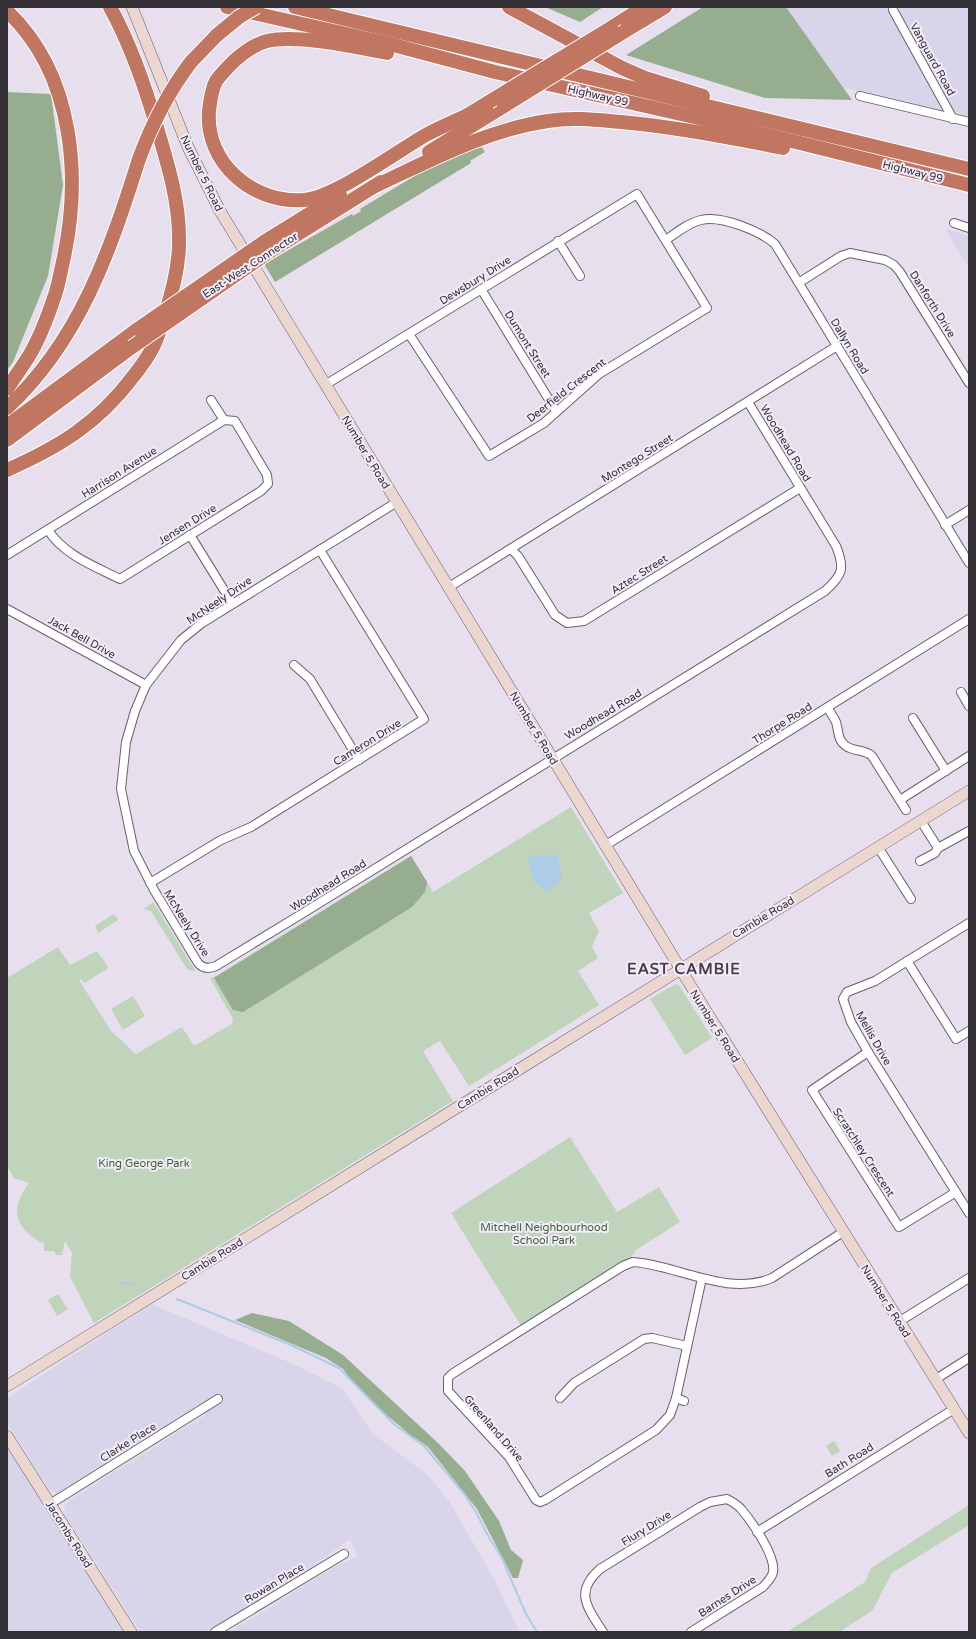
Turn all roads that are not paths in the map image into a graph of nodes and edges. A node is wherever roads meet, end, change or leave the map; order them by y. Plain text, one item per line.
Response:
1 (110, 7) edge
2 (227, 7) edge
3 (256, 7) edge
4 (295, 7) edge
5 (509, 7) edge
6 (644, 7) edge
7 (665, 7) edge
8 (894, 10) dead end
9 (7, 11) edge
10 (135, 12) edge
11 (495, 72) junction
12 (860, 96) dead end
13 (470, 114) junction
14 (953, 119) junction
15 (969, 122) edge
16 (871, 147) junction
17 (969, 169) edge
18 (969, 185) edge
19 (373, 187) junction
20 (636, 194) joint
21 (954, 224) dead end
22 (969, 228) edge
23 (666, 240) junction
24 (558, 241) junction
25 (266, 247) junction
26 (580, 276) dead end
27 (800, 282) junction
28 (481, 289) junction
29 (409, 334) junction
30 (837, 346) junction
31 (969, 383) edge
32 (325, 385) junction
33 (7, 389) edge
34 (211, 400) dead end
35 (748, 402) junction
36 (7, 408) edge
37 (556, 411) junction
38 (224, 420) junction
39 (7, 426) edge
40 (7, 440) edge
41 (7, 470) edge
42 (800, 488) junction
43 (397, 502) junction
44 (969, 510) edge
45 (945, 525) junction
46 (48, 530) junction
47 (190, 535) junction
48 (511, 549) junction
49 (320, 550) junction
50 (7, 555) edge
51 (969, 563) edge
52 (449, 587) junction
53 (232, 603) junction
54 (7, 609) edge
55 (969, 619) edge
56 (294, 665) dead end
57 (146, 685) junction
58 (961, 692) dead end
59 (969, 706) edge
60 (828, 708) junction
61 (913, 718) dead end
62 (969, 756) edge
63 (552, 758) junction
64 (359, 760) junction
65 (946, 771) junction
66 (969, 791) edge
67 (900, 800) junction
68 (906, 810) dead end
69 (921, 821) junction
70 (969, 831) edge
71 (606, 845) junction
72 (878, 847) junction
73 (938, 848) junction
74 (920, 861) dead end
75 (150, 883) junction
76 (911, 899) dead end
77 (969, 923) edge
78 (907, 961) junction
79 (204, 968) joint
80 (680, 968) junction
81 (969, 1031) edge
82 (868, 1052) junction
83 (956, 1192) junction
84 (969, 1213) edge
85 (843, 1232) junction
86 (702, 1278) junction
87 (969, 1278) edge
88 (900, 1321) junction
89 (687, 1346) junction
90 (969, 1358) edge
91 (936, 1379) junction
92 (7, 1386) edge
93 (218, 1398) dead end
94 (560, 1398) dead end
95 (676, 1398) junction
96 (684, 1401) dead end
97 (954, 1409) junction
98 (969, 1433) edge
99 (7, 1436) edge
100 (50, 1504) junction
101 (757, 1532) junction
102 (344, 1554) dead end
103 (600, 1631) edge
104 (131, 1632) edge
105 (215, 1632) edge
106 (691, 1632) edge

1 - 41 highway
2 - 11 highway, Highway 99
3 - 36 highway, bridge
4 - 16 highway, Highway 99
5 - 16 highway
6 - 13 highway, East-West Connector, bridge
7 - 19 highway, East-West Connector, bridge
8 - 14 street, Vanguard Road
9 - 33 highway
10 - 32 main road, Number 5 Road
11 - 13 highway
11 - 18 highway, Highway 99
12 - 14 street
13 - 25 highway, East-West Connector
14 - 15 street
16 - 17 highway, Highway 99
18 - 19 highway
19 - 25 highway, East-West Connector
20 - 23 street, Deerfield Crescent
20 - 24 street, Dewsbury Drive
21 - 22 street
23 - 27 street, Dallyn Road
23 - 37 street, Deerfield Crescent
24 - 26 street
24 - 28 street, Dewsbury Drive
25 - 39 highway, East-West Connector, bridge
25 - 40 highway, East-West Connector, bridge
27 - 30 street, Dallyn Road
27 - 31 street, Danforth Drive
28 - 29 street, Dewsbury Drive
28 - 37 street, Dumont Street
29 - 32 street, Dewsbury Drive
29 - 37 street, Deerfield Crescent
30 - 35 street, Montego Street
30 - 45 street, Dallyn Road
32 - 43 main road, Number 5 Road
34 - 38 street
35 - 42 street, Woodhead Road
35 - 48 street, Montego Street
38 - 46 street, Harrison Avenue
38 - 47 street, Jensen Drive
42 - 48 street, Aztec Street
42 - 63 street, Woodhead Road
43 - 49 street, McNeely Drive
43 - 52 main road, Number 5 Road
44 - 45 street
45 - 51 street, Dallyn Road
46 - 47 street, Jensen Drive
46 - 50 street, Harrison Avenue
47 - 53 street
48 - 52 street, Montego Street
49 - 53 street, McNeely Drive
49 - 64 street, Cameron Drive
52 - 63 main road, Number 5 Road
53 - 57 street, McNeely Drive
54 - 57 street, Jack Bell Drive
55 - 60 street, Thorpe Road
56 - 64 street
57 - 75 street, McNeely Drive
58 - 59 street
60 - 67 street
60 - 71 street, Thorpe Road
61 - 65 street
62 - 65 street
63 - 71 main road, Number 5 Road
63 - 79 street, Woodhead Road
64 - 75 street, Cameron Drive
65 - 67 street
66 - 69 main road, Cambie Road
67 - 68 street
69 - 72 main road, Cambie Road
69 - 73 street
70 - 73 street
71 - 80 main road, Number 5 Road
72 - 76 street
72 - 80 main road, Cambie Road
73 - 74 street
75 - 79 street, McNeely Drive
77 - 78 street, Mellis Drive
78 - 81 street
78 - 82 street, Mellis Drive
80 - 85 main road, Number 5 Road
80 - 92 main road, Cambie Road
82 - 83 street, Mellis Drive
82 - 83 street, Scratchley Crescent
83 - 84 street, Mellis Drive
85 - 86 street, Greenland Drive
85 - 88 main road, Number 5 Road
86 - 89 street, Greenland Drive
86 - 95 street, Greenland Drive
87 - 88 street
88 - 91 main road, Number 5 Road
89 - 94 street
89 - 95 street, Greenland Drive
90 - 91 street
91 - 97 main road, Number 5 Road
93 - 100 street, Clarke Place
95 - 96 street
97 - 98 main road, Number 5 Road
97 - 101 street, Bath Road
99 - 100 main road, Jacombs Road
100 - 104 main road, Jacombs Road
101 - 103 street, Flury Drive
101 - 106 street, Barnes Drive
102 - 105 street, Rowan Place

